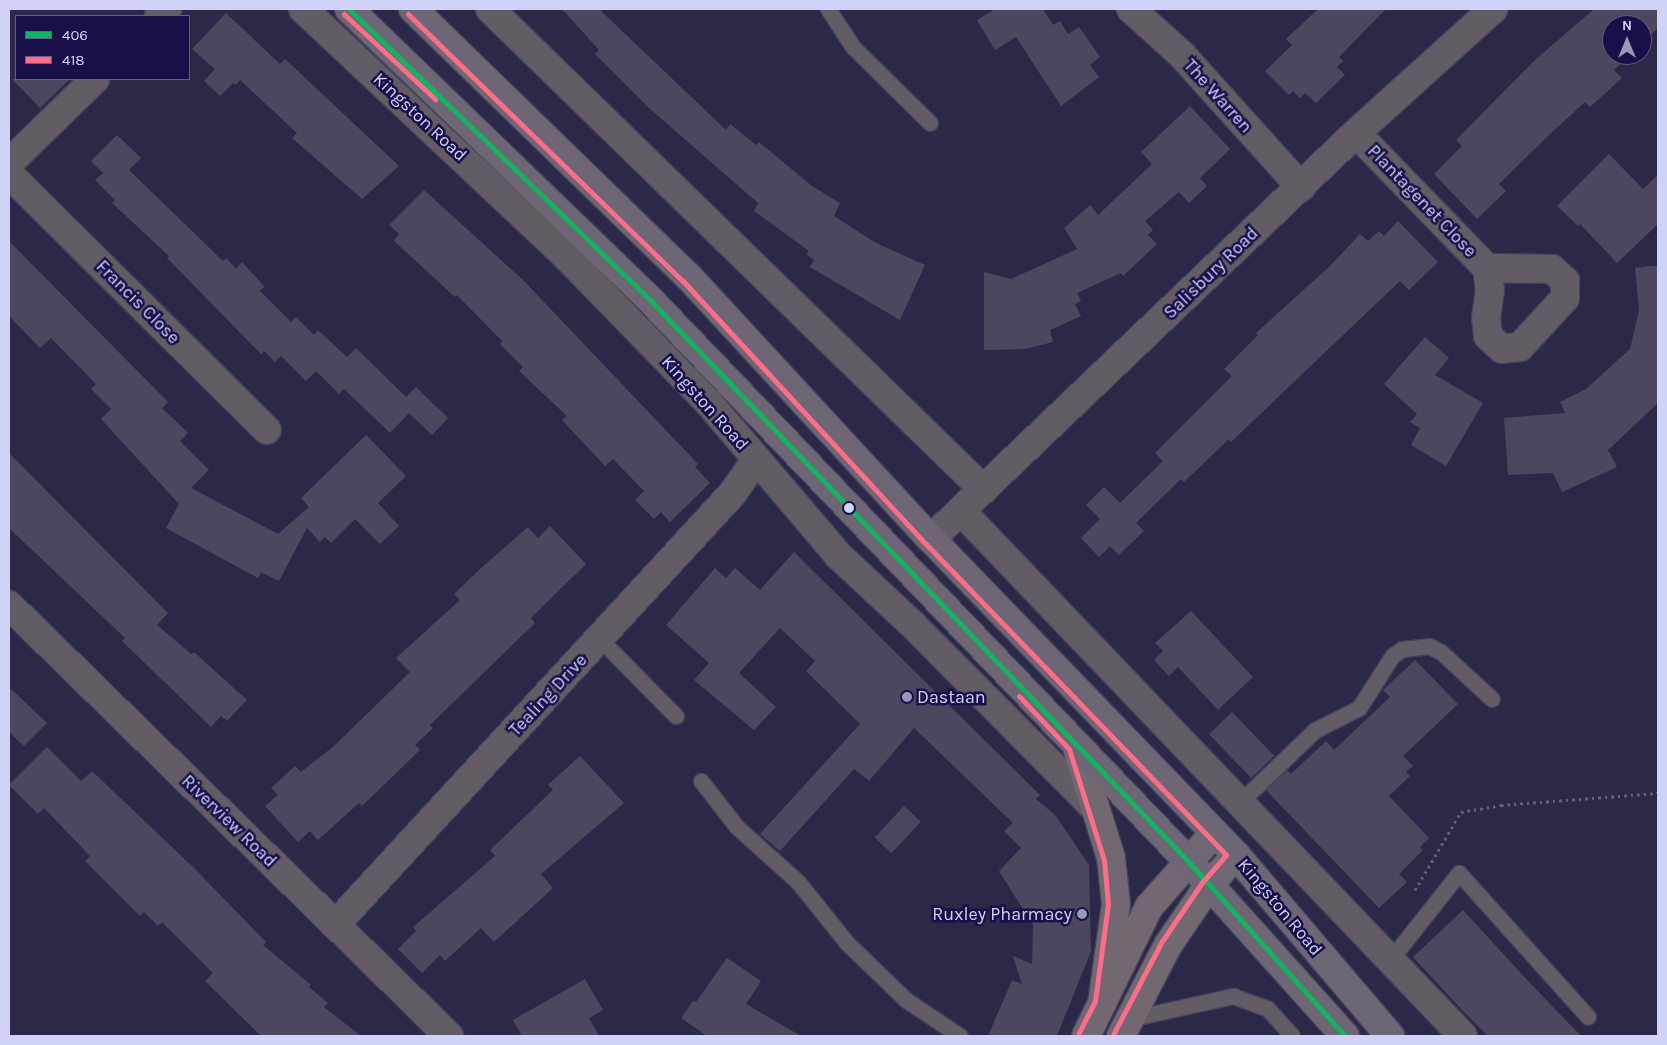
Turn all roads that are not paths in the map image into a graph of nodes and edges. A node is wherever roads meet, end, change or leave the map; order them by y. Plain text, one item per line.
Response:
1 (303, 9) edge
2 (349, 9) edge
3 (413, 9) edge
4 (490, 9) edge
5 (828, 9) edge
6 (1131, 9) edge
7 (1493, 9) edge
8 (94, 80) edge
9 (930, 123) dead end
10 (1356, 133) junction
11 (9, 163) edge
12 (9, 174) edge
13 (1301, 187) junction
14 (1487, 268) dead end
15 (267, 430) dead end
16 (756, 460) junction
17 (984, 490) junction
18 (961, 511) junction
19 (931, 539) junction
20 (9, 605) edge
21 (600, 639) junction
22 (1492, 699) dead end
23 (676, 716) dead end
24 (1076, 745) junction
25 (701, 781) dead end
26 (1240, 802) junction
27 (1096, 809) junction
28 (1214, 833) junction
29 (1236, 855) junction
30 (1188, 861) junction
31 (1209, 885) junction
32 (335, 925) junction
33 (1390, 960) junction
34 (1102, 1003) junction
35 (1588, 1017) dead end
36 (1125, 1028) edge
37 (449, 1036) edge
38 (960, 1036) edge
39 (1086, 1036) edge
40 (1292, 1036) edge
41 (1345, 1036) edge
42 (1390, 1036) edge
43 (1463, 1036) edge

1 - 16 street, Kingston Road
2 - 24 highway, Kingston Road
3 - 19 highway, Kingston Road
4 - 17 street
5 - 9 lane
6 - 13 street, The Warren
7 - 10 street, Salisbury Road
8 - 11 street
10 - 13 street, Salisbury Road
10 - 14 street, Plantagenet Close
12 - 15 street, Francis Close
13 - 17 street, Salisbury Road
16 - 21 street, Tealing Drive
16 - 27 street, Kingston Road
17 - 18 street, Salisbury Road
18 - 19 street, Salisbury Road
18 - 26 street
19 - 28 highway, Kingston Road
20 - 32 street, Riverview Road
21 - 23 lane
21 - 32 street, Tealing Drive
22 - 26 lane
24 - 27 main road
24 - 30 highway, Kingston Road
25 - 38 lane
26 - 33 street
27 - 34 main road
28 - 29 highway, Kingston Road
28 - 30 main road
29 - 31 main road
29 - 42 highway, Kingston Road
30 - 31 highway, Kingston Road
30 - 34 main road
31 - 36 main road
31 - 41 highway, Kingston Road
32 - 37 street, Riverview Road
33 - 35 lane
33 - 43 street
34 - 39 main road
36 - 40 lane

